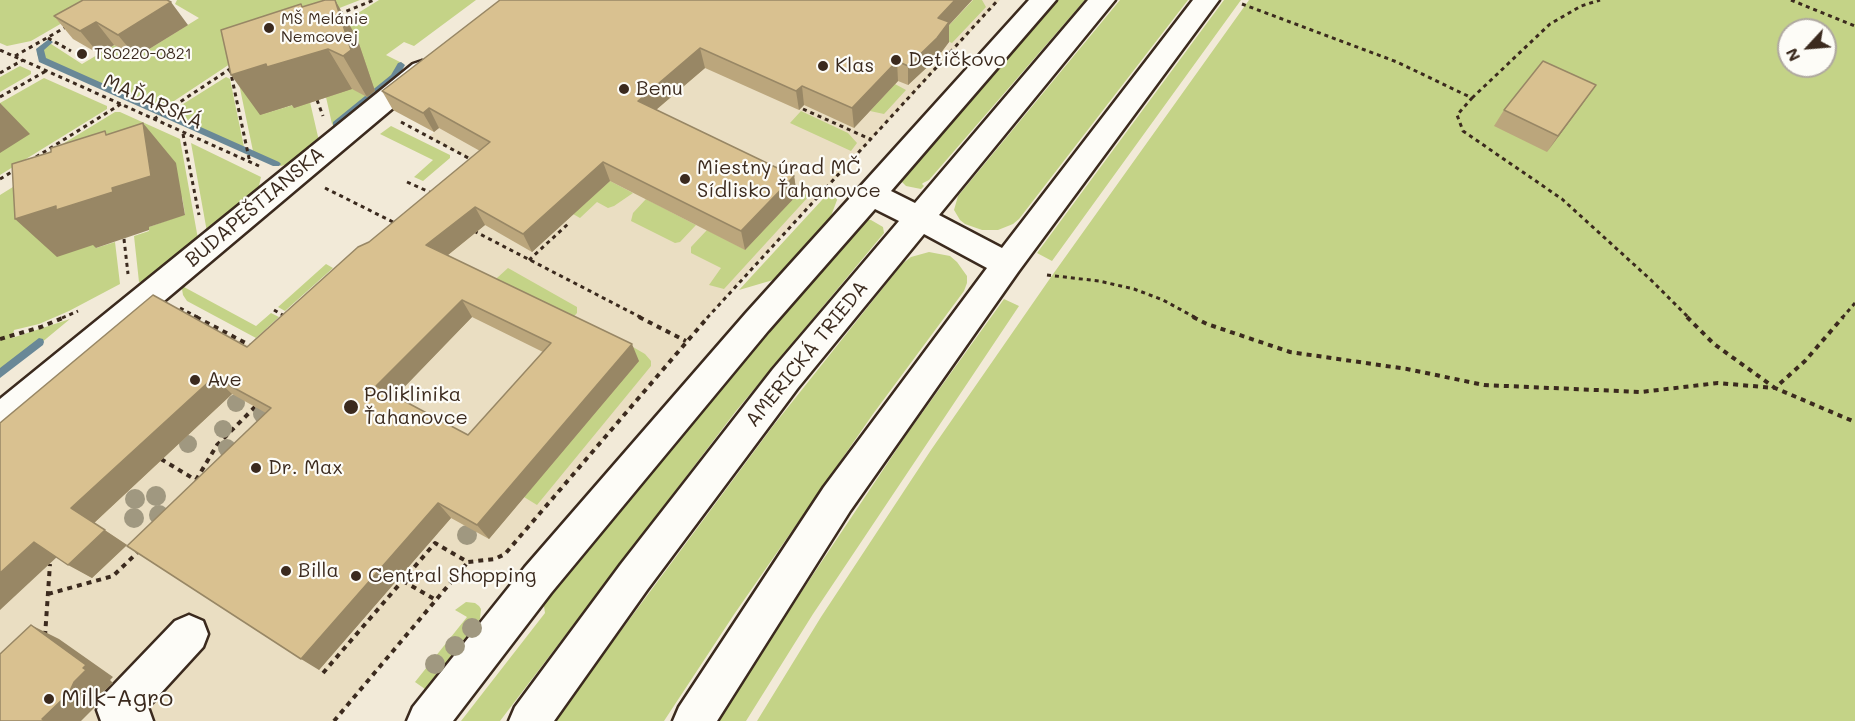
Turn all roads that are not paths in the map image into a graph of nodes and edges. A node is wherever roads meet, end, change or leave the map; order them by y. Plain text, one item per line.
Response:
1 (1043, 0) edge
2 (1102, 0) edge
3 (1206, 0) edge
4 (442, 55) edge
5 (870, 193) junction
6 (917, 219) junction
7 (1007, 264) junction
8 (0, 419) edge
9 (189, 634) dead end
10 (133, 721) edge
11 (427, 721) edge
12 (529, 721) edge
13 (693, 721) edge

1 - 5 street
2 - 6 street, AMERICKÁ TRIEDA
3 - 7 street
4 - 8 street, BUDAPEŠTIANSKA
5 - 6 street
5 - 11 street
6 - 7 street
6 - 12 street, AMERICKÁ TRIEDA
7 - 13 street
9 - 10 street

